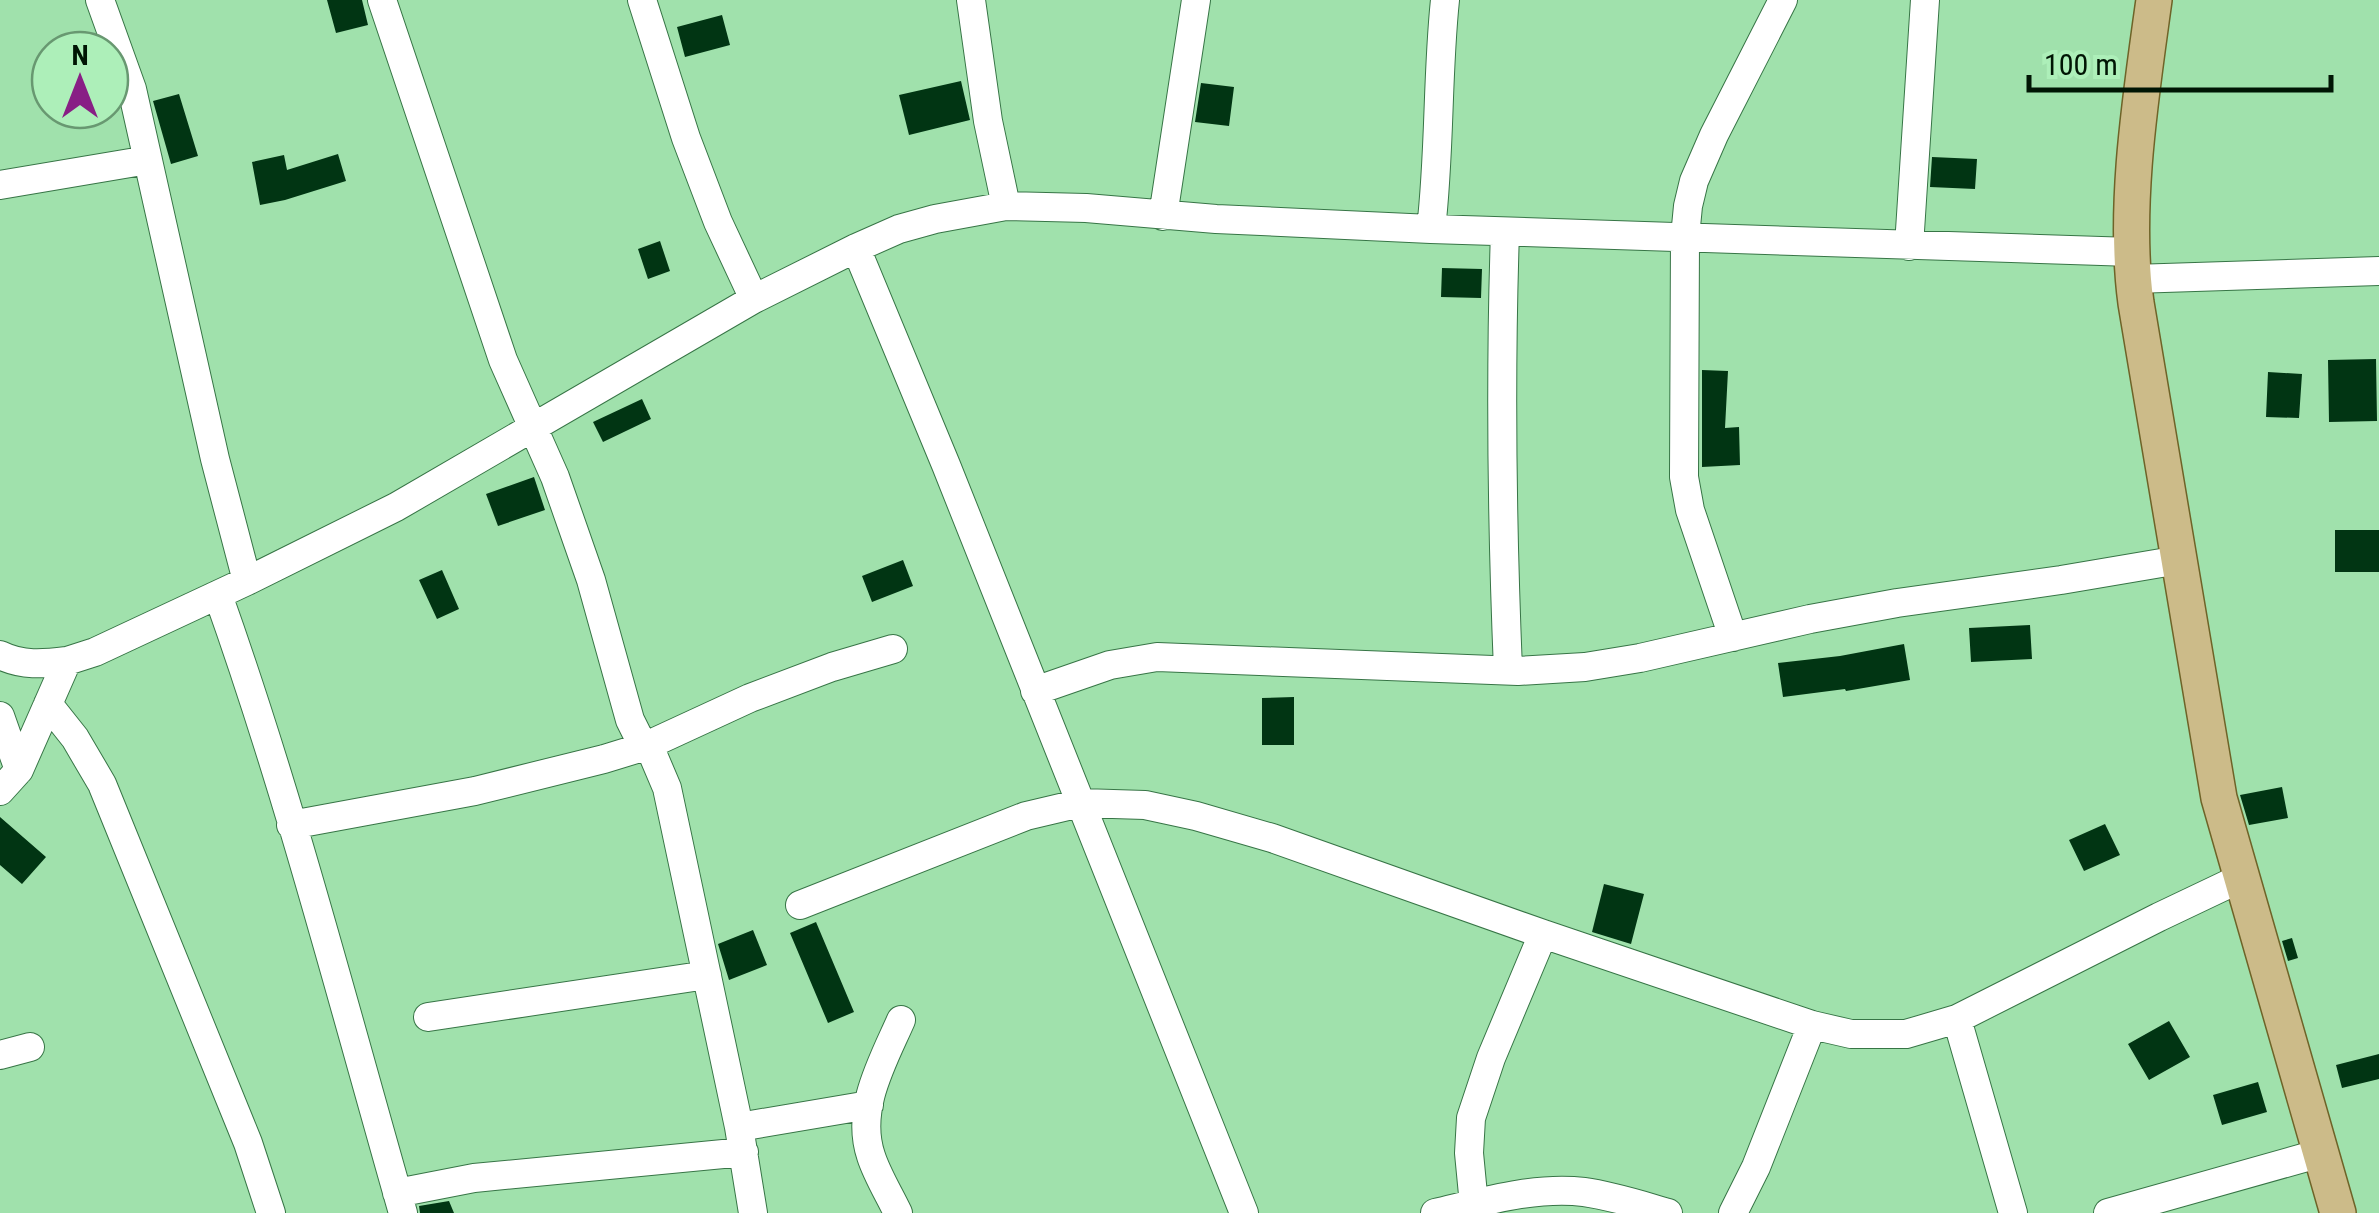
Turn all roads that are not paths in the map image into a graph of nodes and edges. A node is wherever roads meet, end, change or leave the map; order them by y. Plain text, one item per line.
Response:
1 (100, 0) edge
2 (382, 0) edge
3 (642, 0) edge
4 (972, 0) edge
5 (1196, 0) edge
6 (1445, 0) edge
7 (1783, 0) edge
8 (1925, 0) edge
9 (2154, 0) edge
10 (148, 160) junction
11 (0, 186) edge
12 (1006, 206) junction
13 (1163, 216) junction
14 (1432, 229) junction
15 (1506, 232) junction
16 (1685, 237) junction
17 (1908, 246) junction
18 (856, 248) junction
19 (2132, 265) junction
20 (2379, 270) edge
21 (754, 299) junction
22 (532, 428) junction
23 (2179, 560) junction
24 (247, 582) junction
25 (218, 595) junction
26 (1733, 637) junction
27 (892, 649) dead end
28 (0, 655) edge
29 (67, 661) junction
30 (1508, 670) junction
31 (1035, 690) junction
32 (48, 704) junction
33 (0, 716) edge
34 (646, 746) junction
35 (9, 780) edge
36 (1081, 803) junction
37 (291, 825) junction
38 (2240, 878) junction
39 (800, 905) dead end
40 (1543, 934) junction
41 (707, 975) junction
42 (428, 1017) dead end
43 (1958, 1019) junction
44 (901, 1020) dead end
45 (1812, 1025) junction
46 (30, 1047) dead end
47 (0, 1056) edge
48 (869, 1105) junction
49 (741, 1140) junction
50 (2321, 1152) junction
51 (400, 1203) edge
52 (1474, 1205) junction
53 (271, 1213) edge
54 (753, 1213) edge
55 (898, 1213) edge
56 (1244, 1213) edge
57 (1434, 1213) edge
58 (1668, 1213) edge
59 (1734, 1213) edge
60 (2013, 1213) edge
61 (2108, 1213) edge
62 (2338, 1213) edge

1 - 10 street
2 - 22 street
3 - 21 street
4 - 12 street
5 - 13 street
6 - 14 street
7 - 16 street
8 - 17 street
9 - 19 main road
10 - 11 street
10 - 24 street
12 - 13 street
12 - 18 street
13 - 14 street
14 - 15 street
15 - 16 street
15 - 30 street
16 - 17 street
16 - 26 street
17 - 19 street
18 - 21 street
18 - 31 street
19 - 20 street
19 - 23 main road
21 - 22 street
22 - 24 street
22 - 34 street
23 - 26 street
23 - 38 main road
24 - 25 street
25 - 29 street
25 - 37 street
26 - 30 street
27 - 34 street
28 - 29 street
29 - 32 street
30 - 31 street
31 - 36 street
32 - 35 street
32 - 53 street
33 - 35 street
34 - 37 street
34 - 41 street
36 - 39 street
36 - 40 street
36 - 56 street
37 - 51 street
38 - 43 street
38 - 50 main road
40 - 45 street
40 - 52 street
41 - 42 street
41 - 49 street
43 - 45 street
43 - 60 street
44 - 48 street
45 - 59 street
46 - 47 street
48 - 49 street
48 - 55 street
49 - 51 street
49 - 54 street
50 - 61 street
50 - 62 main road
52 - 57 street
52 - 58 street

